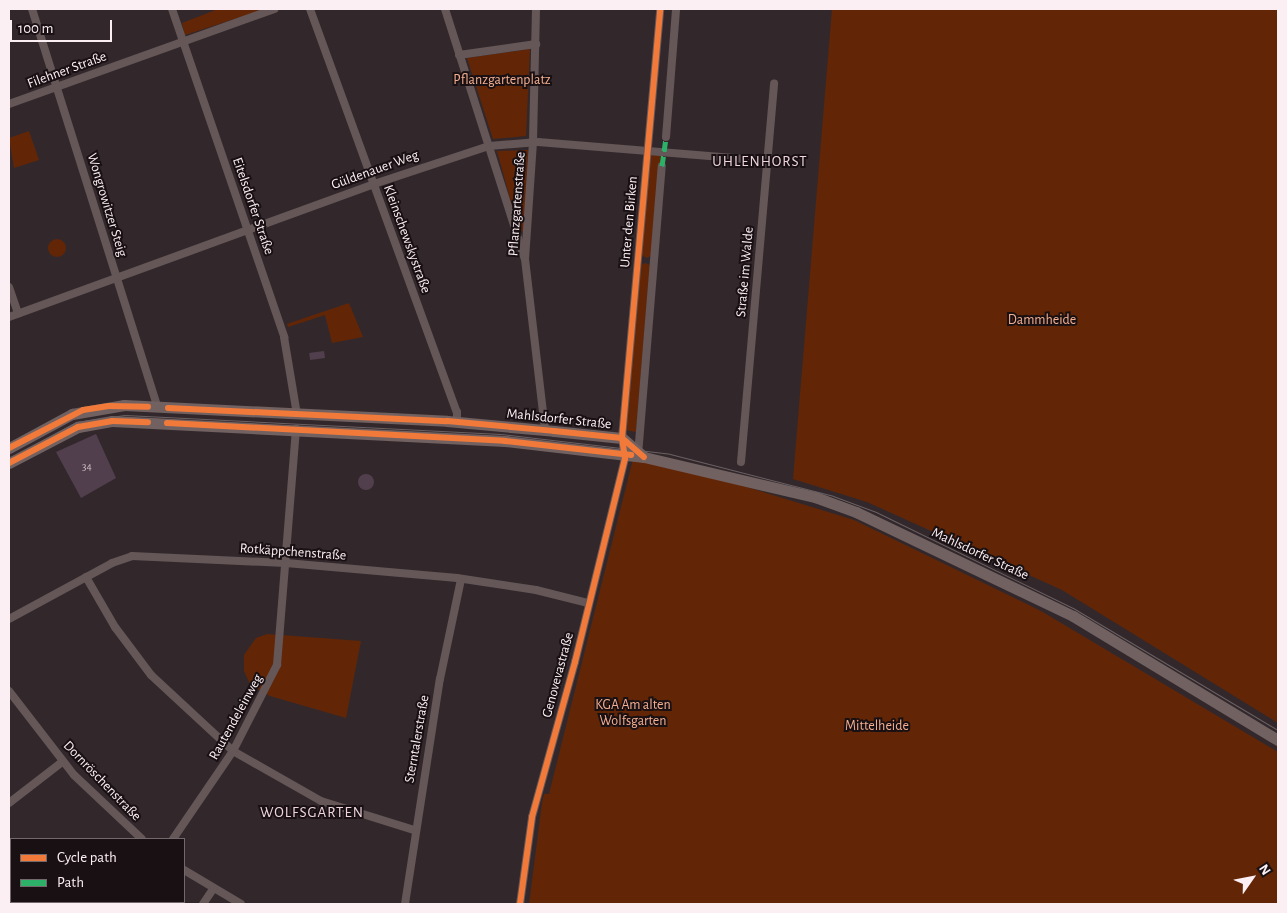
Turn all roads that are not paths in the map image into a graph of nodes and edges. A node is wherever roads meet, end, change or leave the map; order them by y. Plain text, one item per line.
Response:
1 (32, 9) edge
2 (172, 9) edge
3 (274, 9) edge
4 (310, 9) edge
5 (445, 9) edge
6 (536, 9) edge
7 (660, 9) edge
8 (676, 9) edge
9 (184, 41) junction
10 (536, 44) junction
11 (459, 55) junction
12 (774, 84) dead end
13 (57, 87) junction
14 (9, 104) edge
15 (666, 137) dead end
16 (533, 142) junction
17 (489, 146) junction
18 (648, 150) junction
19 (768, 160) junction
20 (662, 166) dead end
21 (374, 184) junction
22 (248, 230) junction
23 (525, 259) junction
24 (116, 277) junction
25 (9, 288) edge
26 (18, 313) junction
27 (9, 317) edge
28 (158, 408) junction
29 (297, 415) junction
30 (158, 422) junction
31 (457, 422) junction
32 (296, 429) junction
33 (545, 430) junction
34 (622, 438) junction
35 (9, 448) edge
36 (624, 454) junction
37 (640, 455) junction
38 (741, 462) dead end
39 (9, 464) edge
40 (286, 563) junction
41 (86, 577) junction
42 (461, 579) junction
43 (588, 603) junction
44 (9, 619) edge
45 (9, 691) edge
46 (1278, 740) edge
47 (233, 750) junction
48 (62, 762) junction
49 (9, 803) edge
50 (414, 830) junction
51 (141, 838) edge
52 (174, 838) edge
53 (185, 871) edge
54 (213, 889) junction
55 (203, 904) edge
56 (241, 904) edge
57 (405, 904) edge
58 (520, 904) edge

1 - 13 street, Wongrowitzer Steig
2 - 9 street, Eitelsdorfer Straße
3 - 9 street, Filehner Straße
4 - 21 street, Kleinschewskystraße
5 - 11 street
6 - 10 street, Pflanzgartenstraße
7 - 18 street, Unter den Birken
8 - 15 street
9 - 13 street, Filehner Straße
9 - 22 street, Eitelsdorfer Straße
10 - 11 street
10 - 16 street, Pflanzgartenstraße
11 - 17 street
12 - 19 street, Straße im Walde
13 - 14 street, Filehner Straße
13 - 24 street, Wongrowitzer Steig
16 - 17 street, Güldenauer Weg
16 - 18 street, Güldenauer Weg
16 - 23 street, Pflanzgartenstraße
17 - 21 street, Güldenauer Weg
17 - 23 street
18 - 19 street, Güldenauer Weg
18 - 34 street, Unter den Birken
19 - 38 street, Straße im Walde
20 - 37 street, Unter den Birken
21 - 22 street, Güldenauer Weg
21 - 31 street, Kleinschewskystraße
22 - 24 street, Güldenauer Weg
22 - 29 street, Eitelsdorfer Straße
23 - 33 street, Pflanzgartenstraße
24 - 26 street, Güldenauer Weg
24 - 28 street, Wongrowitzer Steig
25 - 26 street
26 - 27 street, Güldenauer Weg
28 - 29 main road, Mahlsdorfer Straße
28 - 30 main road
28 - 35 main road, Mahlsdorfer Straße
29 - 31 main road, Mahlsdorfer Straße
29 - 32 main road
30 - 32 main road, Mahlsdorfer Straße
30 - 39 main road, Mahlsdorfer Straße
31 - 33 main road, Mahlsdorfer Straße
32 - 36 main road, Mahlsdorfer Straße
32 - 40 street, Rautendeleinweg
33 - 34 main road, Mahlsdorfer Straße
34 - 36 street, Unter den Birken
34 - 37 main road, Mahlsdorfer Straße
36 - 37 main road, Mahlsdorfer Straße
36 - 43 street, Genovevastraße
37 - 46 main road, Mahlsdorfer Straße
40 - 41 street, Rotkäppchenstraße
40 - 42 street, Rotkäppchenstraße
40 - 47 street, Rautendeleinweg
41 - 44 street, Rotkäppchenstraße
41 - 47 street
42 - 43 street, Rotkäppchenstraße
42 - 50 street, Sterntalerstraße
43 - 58 street, Genovevastraße
45 - 48 street, Dornröschenstraße
47 - 50 street
47 - 52 street, Rautendeleinweg
48 - 49 street
48 - 51 street, Dornröschenstraße
50 - 57 street, Sterntalerstraße
53 - 54 street
54 - 55 street
54 - 56 street

